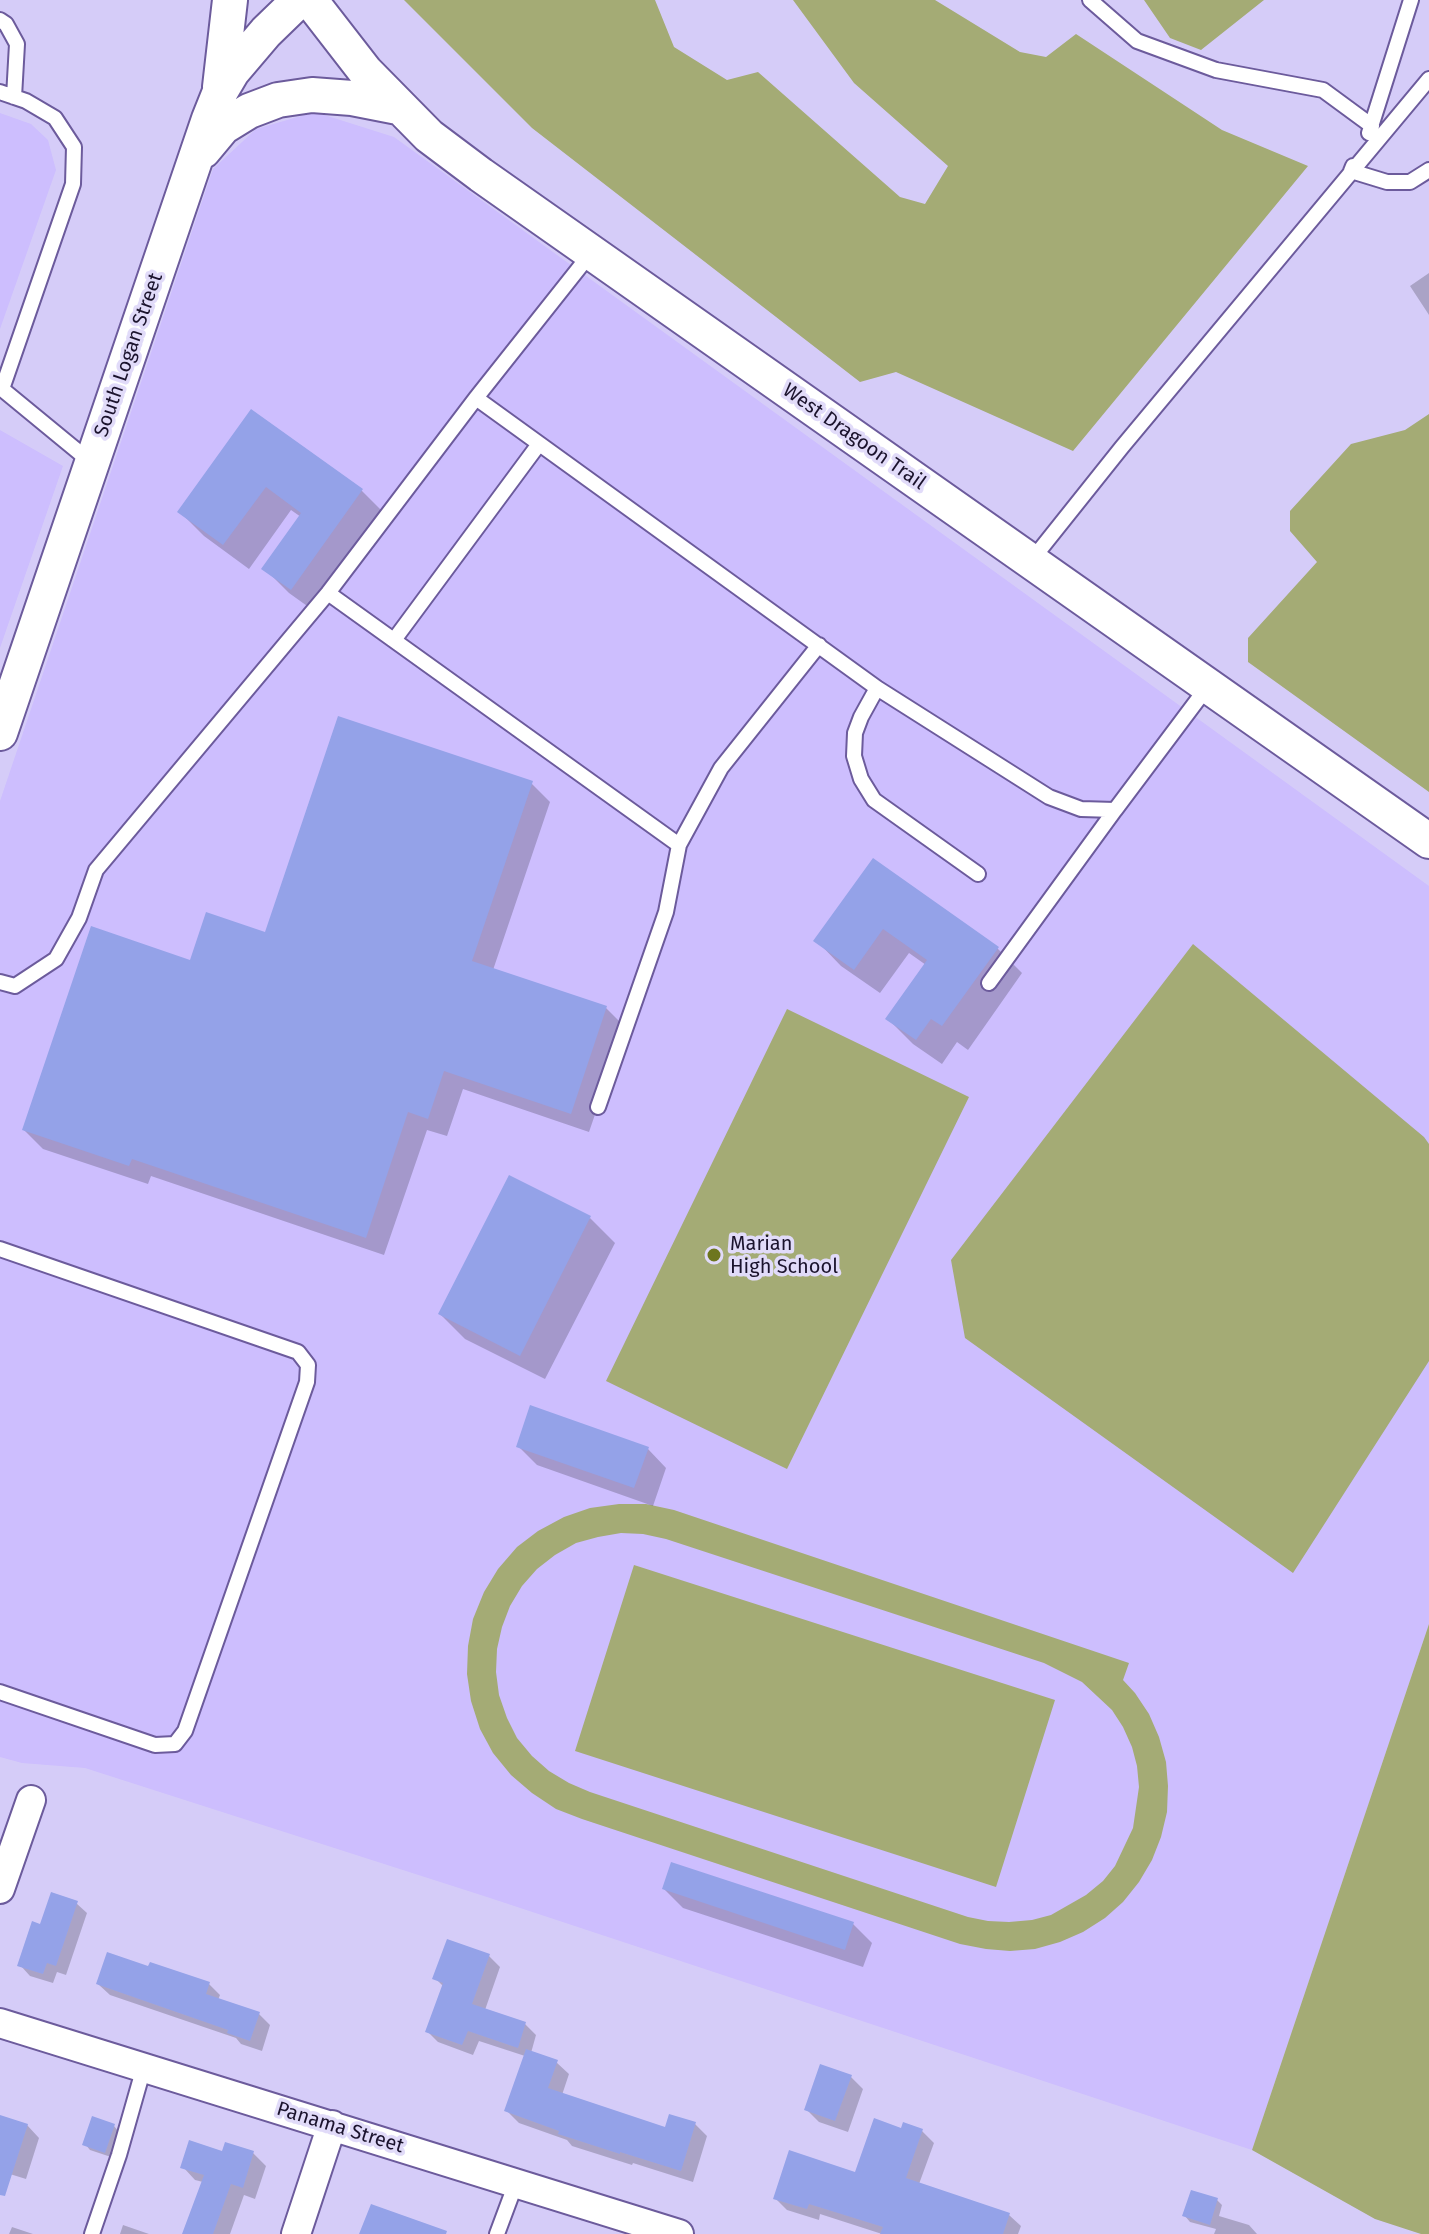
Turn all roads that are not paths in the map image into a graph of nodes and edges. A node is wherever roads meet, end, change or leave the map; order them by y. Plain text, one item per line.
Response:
1 (230, 0) edge
2 (299, 0) edge
3 (310, 0) edge
4 (1090, 0) edge
5 (1411, 0) edge
6 (0, 20) edge
7 (1429, 79) edge
8 (219, 94) junction
9 (7, 95) edge
10 (398, 107) junction
11 (1372, 126) junction
12 (195, 160) junction
13 (1429, 170) edge
14 (1351, 171) junction
15 (591, 253) junction
16 (476, 398) junction
17 (539, 444) junction
18 (92, 463) junction
19 (1031, 561) junction
20 (328, 593) junction
21 (394, 640) junction
22 (819, 645) junction
23 (1208, 686) junction
24 (877, 688) junction
25 (0, 733) edge
26 (1115, 810) junction
27 (1429, 841) edge
28 (679, 845) junction
29 (978, 874) dead end
30 (0, 982) edge
31 (989, 983) dead end
32 (598, 1107) dead end
33 (0, 1249) edge
34 (0, 1692) edge
35 (31, 1800) dead end
36 (0, 1889) edge
37 (0, 2023) edge
38 (144, 2067) junction
39 (332, 2125) junction
40 (516, 2183) junction
41 (92, 2234) edge
42 (296, 2234) edge
43 (497, 2234) edge
44 (679, 2234) edge

1 - 8 street
2 - 8 street, South Logan Street
3 - 10 street, West Dragoon Trail
4 - 11 lane
5 - 11 lane
6 - 9 lane
7 - 14 lane
8 - 12 street, South Logan Street
9 - 18 lane
10 - 12 street
10 - 15 street, West Dragoon Trail
11 - 14 lane
12 - 18 street, South Logan Street
13 - 14 lane
14 - 19 lane
15 - 16 lane
15 - 19 street, West Dragoon Trail
16 - 17 lane
16 - 20 lane
17 - 21 lane
17 - 22 lane
18 - 25 street, South Logan Street
19 - 23 street, West Dragoon Trail
20 - 21 lane
20 - 30 lane
21 - 28 lane
22 - 24 lane
22 - 28 lane
23 - 26 lane
23 - 27 street, West Dragoon Trail
24 - 26 lane
24 - 29 lane
26 - 31 lane
28 - 32 lane
33 - 34 lane
35 - 36 street
37 - 38 street, Panama Street
38 - 39 street, Panama Street
38 - 41 lane
39 - 40 street, Panama Street
39 - 42 street
40 - 43 lane
40 - 44 street, Panama Street

